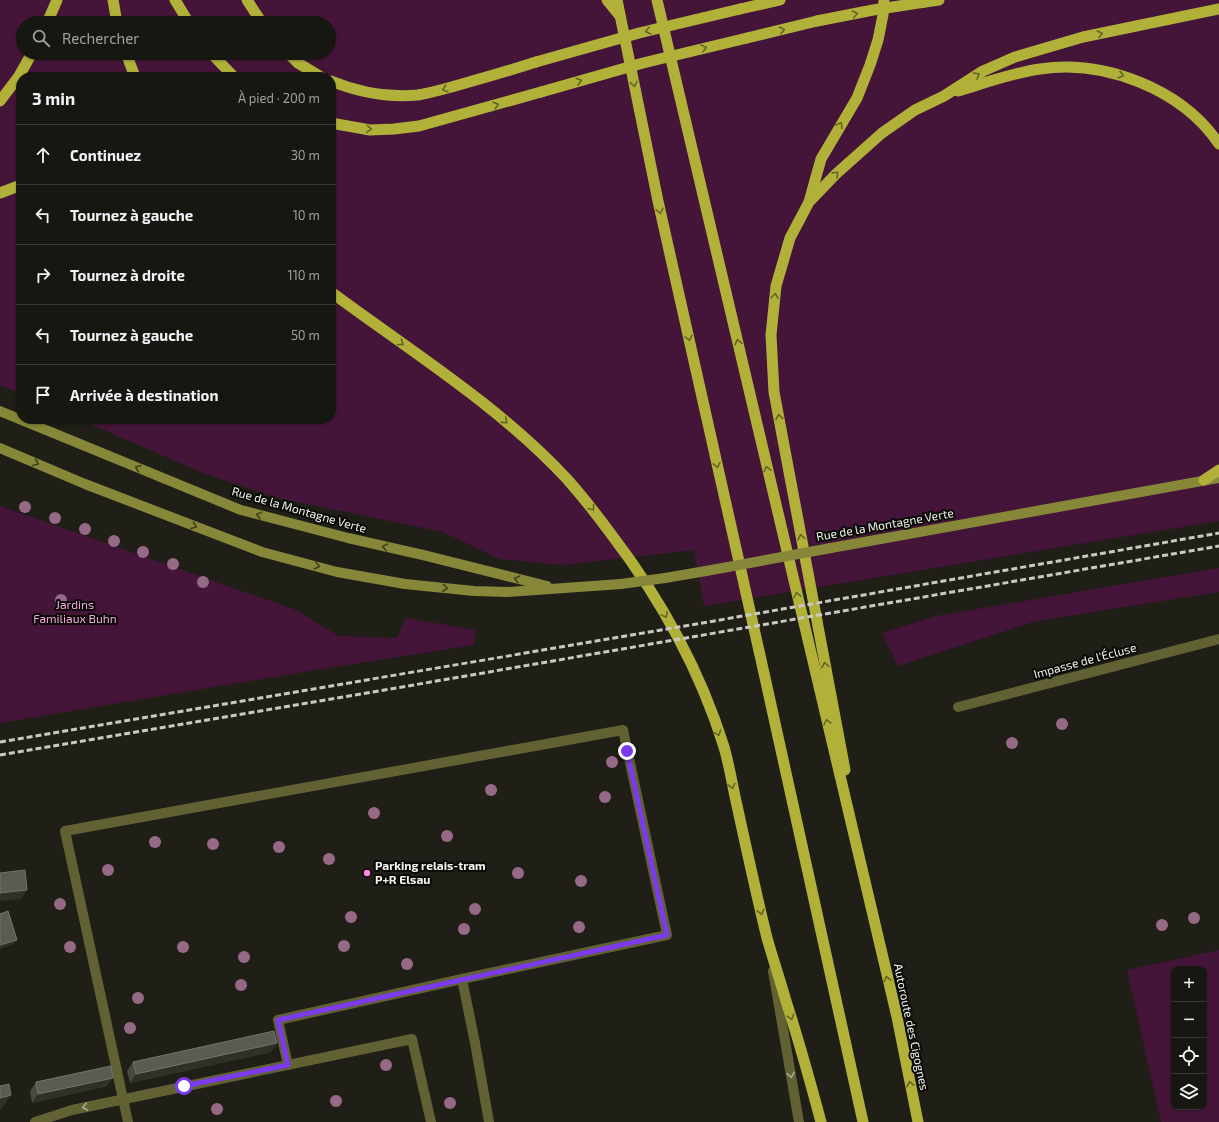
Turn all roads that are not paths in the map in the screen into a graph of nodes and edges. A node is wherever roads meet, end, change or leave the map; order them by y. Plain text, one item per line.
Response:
1 (57, 0) edge
2 (112, 0) edge
3 (175, 0) edge
4 (247, 0) edge
5 (607, 0) edge
6 (617, 0) edge
7 (657, 0) edge
8 (780, 0) edge
9 (884, 0) edge
10 (939, 0) edge
11 (1219, 9) edge
12 (50, 16) edge
13 (115, 16) edge
14 (185, 16) edge
15 (257, 16) edge
16 (621, 18) junction
17 (28, 60) edge
18 (129, 60) edge
19 (218, 60) edge
20 (295, 60) edge
21 (21, 72) edge
22 (133, 72) edge
23 (229, 72) edge
24 (313, 72) edge
25 (16, 80) edge
26 (336, 83) edge
27 (944, 96) junction
28 (0, 102) edge
29 (336, 124) edge
30 (1219, 144) edge
31 (16, 187) edge
32 (0, 193) edge
33 (809, 202) junction
34 (336, 296) edge
35 (336, 301) edge
36 (369, 321) junction
37 (0, 411) edge
38 (16, 418) edge
39 (32, 424) edge
40 (0, 448) edge
41 (1219, 470) edge
42 (1219, 478) edge
43 (1204, 480) junction
44 (555, 588) junction
45 (1219, 639) edge
46 (958, 707) dead end
47 (877, 937) junction
48 (768, 940) junction
49 (462, 979) junction
50 (288, 1065) junction
51 (123, 1099) junction
52 (35, 1122) edge
53 (128, 1122) edge
54 (430, 1122) edge
55 (490, 1122) edge
56 (799, 1122) edge
57 (821, 1122) edge
58 (863, 1122) edge
59 (918, 1122) edge

1 - 12 highway
2 - 13 highway
3 - 14 highway
4 - 15 highway
5 - 16 highway
6 - 16 highway
47 -> 7 highway
8 -> 26 highway, bridge
33 -> 9 highway
29 -> 10 highway, bridge
27 -> 11 highway
16 -> 58 highway
17 - 21 highway
18 - 22 highway
19 - 23 highway
20 - 24 highway
25 - 28 highway
27 -> 30 highway
33 -> 27 highway
31 - 32 highway
47 -> 33 highway
34 - 36 highway
35 - 36 highway
36 -> 48 highway
38 -> 37 main road, Rue de la Montagne Verte
44 -> 39 main road, Rue de la Montagne Verte
40 -> 44 main road, Rue de la Montagne Verte
41 - 43 highway
42 - 43 main road, Rue de la Montagne Verte
43 - 44 main road, Rue de la Montagne Verte, bridge
45 - 46 street, Impasse de l'Écluse
59 -> 47 highway, Autoroute des Cigognes
48 -> 56 street
48 -> 57 highway
49 - 50 street
49 - 51 street
49 - 55 street
50 - 51 street
50 - 54 street
51 -> 52 street
51 - 53 street

